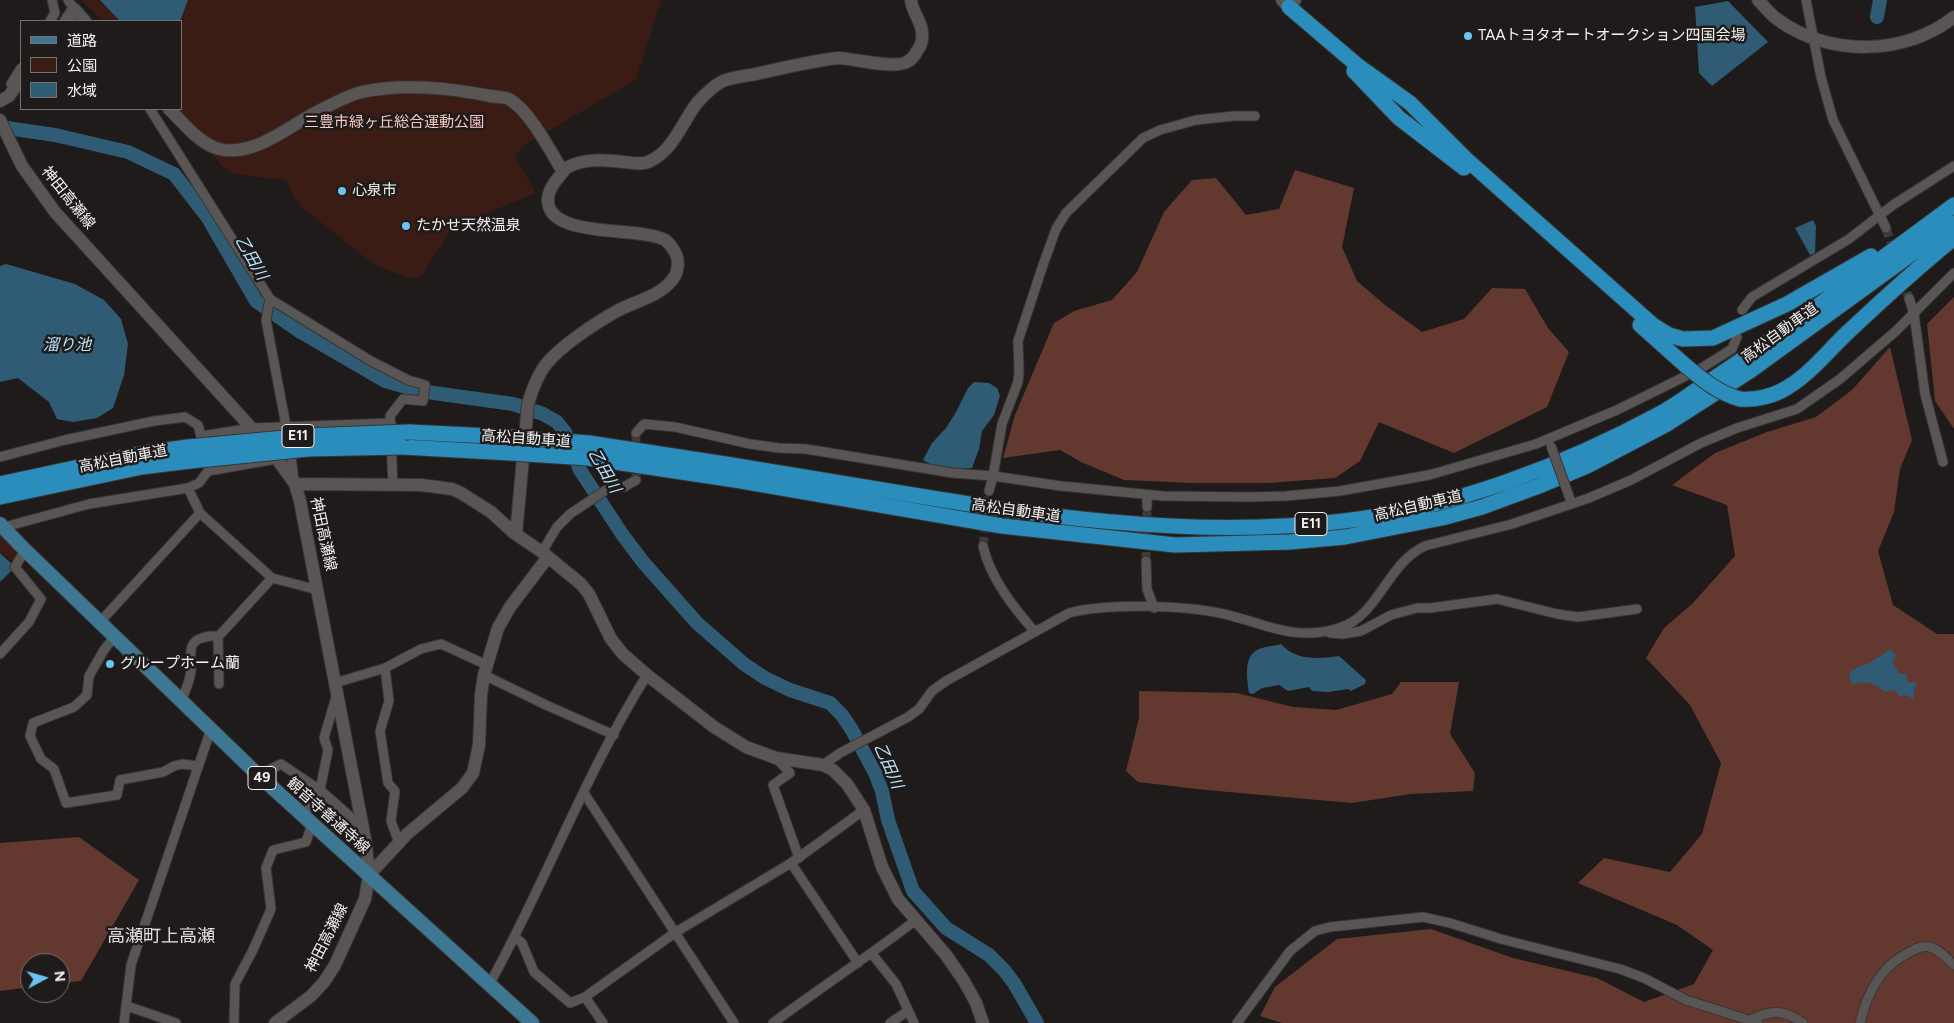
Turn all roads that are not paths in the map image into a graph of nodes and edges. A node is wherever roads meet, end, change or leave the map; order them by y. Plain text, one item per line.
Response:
1 (52, 0) edge
2 (911, 0) edge
3 (1758, 0) edge
4 (1806, 0) edge
5 (1289, 2) edge
6 (71, 5) edge
7 (1954, 17) edge
8 (51, 20) edge
9 (66, 20) edge
10 (84, 20) edge
11 (1814, 38) junction
12 (20, 70) edge
13 (20, 81) edge
14 (1, 101) edge
15 (151, 110) edge
16 (170, 110) edge
17 (1255, 116) dead end
18 (1, 122) edge
19 (1954, 166) edge
20 (563, 172) junction
21 (1954, 205) edge
22 (1880, 214) junction
23 (1954, 224) edge
24 (1886, 228) tunnel mouth
25 (1921, 230) junction
26 (1954, 238) edge
27 (1954, 273) edge
28 (1910, 298) tunnel mouth
29 (270, 299) junction
30 (1742, 310) dead end
31 (1914, 314) junction
32 (1738, 337) dead end
33 (391, 423) junction
34 (252, 428) junction
35 (287, 428) junction
36 (636, 433) dead end
37 (202, 436) junction
38 (1549, 442) junction
39 (589, 451) junction
40 (189, 454) junction
41 (292, 456) junction
42 (0, 457) edge
43 (278, 459) junction
44 (1943, 462) dead end
45 (208, 471) junction
46 (993, 476) junction
47 (636, 480) dead end
48 (0, 484) edge
49 (295, 484) junction
50 (393, 485) junction
51 (188, 488) junction
52 (989, 491) tunnel mouth
53 (1147, 495) junction
54 (0, 497) edge
55 (1571, 501) junction
56 (1147, 507) tunnel mouth
57 (200, 513) junction
58 (3, 526) edge
59 (516, 534) junction
60 (983, 546) tunnel mouth
61 (25, 550) junction
62 (545, 555) junction
63 (1146, 562) tunnel mouth
64 (272, 578) junction
65 (318, 590) junction
66 (1154, 608) junction
67 (1637, 610) dead end
68 (100, 622) junction
69 (1035, 632) junction
70 (1324, 632) junction
71 (115, 636) junction
72 (218, 637) junction
73 (0, 654) edge
74 (385, 668) junction
75 (486, 670) junction
76 (647, 675) junction
77 (219, 684) dead end
78 (336, 689) junction
79 (181, 701) junction
80 (211, 730) junction
81 (614, 734) junction
82 (776, 758) junction
83 (823, 765) junction
84 (198, 766) junction
85 (259, 775) junction
86 (320, 790) junction
87 (584, 793) junction
88 (864, 810) junction
89 (308, 820) junction
90 (362, 827) junction
91 (398, 843) junction
92 (795, 861) junction
93 (369, 875) junction
94 (916, 920) junction
95 (676, 932) junction
96 (514, 937) junction
97 (872, 954) junction
98 (858, 963) junction
99 (1954, 965) edge
100 (489, 985) junction
101 (585, 997) junction
102 (127, 1006) junction
103 (908, 1011) junction
104 (1754, 1022) edge
105 (124, 1023) edge
106 (176, 1023) edge
107 (234, 1023) edge
108 (275, 1023) edge
109 (532, 1023) edge
110 (603, 1023) edge
111 (734, 1023) edge
112 (773, 1023) edge
113 (890, 1023) edge
114 (914, 1023) edge
115 (983, 1023) edge
116 (1237, 1023) edge
117 (1803, 1023) edge
118 (1860, 1023) edge

1 - 8 street
2 - 20 street
3 - 11 street
4 - 11 street
5 - 25 highway
5 - 26 highway, bridge
6 - 9 street
6 - 10 street
7 - 11 street
11 - 22 street
12 - 14 street
13 - 14 street
15 - 29 street
16 - 20 street
17 - 46 street
18 - 34 street, 神田高瀬線
19 - 22 street
20 - 59 street
21 - 25 highway, 高松自動車道 / E11
22 - 24 street
22 - 30 street
23 - 39 highway, 高松自動車道 / E11
25 - 39 highway, 高松自動車道 / E11
27 - 31 street
28 - 31 street
29 - 33 street
29 - 35 street
31 - 44 street
31 - 55 street
32 - 38 street
33 - 35 street
33 - 50 street
34 - 35 street
34 - 37 street
34 - 43 street, 神田高瀬線
35 - 41 street
36 - 46 street
37 - 42 street
37 - 45 street
38 - 53 street
38 - 55 street, bridge
39 - 40 highway, 高松自動車道 / E11, bridge
39 - 40 highway, 高松自動車道 / E11, bridge
40 - 48 highway, 高松自動車道 / E11
40 - 54 highway, 高松自動車道 / E11
41 - 43 street
41 - 49 street
43 - 45 street
43 - 49 street, 神田高瀬線
45 - 51 street
46 - 52 street
46 - 53 street
47 - 62 street
49 - 50 street
49 - 65 street, 神田高瀬線
50 - 59 street
51 - 57 street
51 - 58 street
53 - 56 street
55 - 70 street
57 - 64 street
57 - 68 street
58 - 61 main road, 観音寺善通寺線 / 49
59 - 62 street
60 - 69 street
61 - 68 main road, 観音寺善通寺線 / 49
61 - 73 street
62 - 75 street
62 - 76 street
63 - 66 street
64 - 65 street
64 - 72 street
65 - 78 street, 神田高瀬線
66 - 69 street
66 - 70 street
67 - 70 street
68 - 71 main road, 観音寺善通寺線 / 49
69 - 83 street
71 - 79 main road, 観音寺善通寺線 / 49
71 - 84 street
72 - 77 street
72 - 79 street
74 - 75 street
74 - 78 street
74 - 91 street
75 - 81 street
75 - 91 street
76 - 81 street
76 - 82 street
78 - 86 street
78 - 90 street, 神田高瀬線
79 - 80 main road, 観音寺善通寺線 / 49
80 - 84 street
80 - 85 main road, 観音寺善通寺線 / 49
81 - 87 street
82 - 83 street
82 - 92 street
83 - 88 street
84 - 102 street
85 - 86 street
85 - 89 main road, 観音寺善通寺線 / 49
86 - 89 street
86 - 90 street
87 - 95 street
87 - 96 street
88 - 92 street
88 - 94 street
89 - 93 main road, 観音寺善通寺線 / 49
89 - 107 street
90 - 93 street, 神田高瀬線
91 - 93 street
92 - 95 street
92 - 98 street
93 - 100 main road, 観音寺善通寺線 / 49
93 - 108 street, 神田高瀬線
94 - 97 street
94 - 115 street
95 - 101 street
95 - 111 street
96 - 100 street
96 - 101 street
97 - 98 street
97 - 103 street
98 - 112 street
99 - 118 street
100 - 109 main road, 観音寺善通寺線 / 49
101 - 110 street
102 - 105 street
102 - 106 street
103 - 113 street
103 - 114 street
104 - 116 street
104 - 117 street

